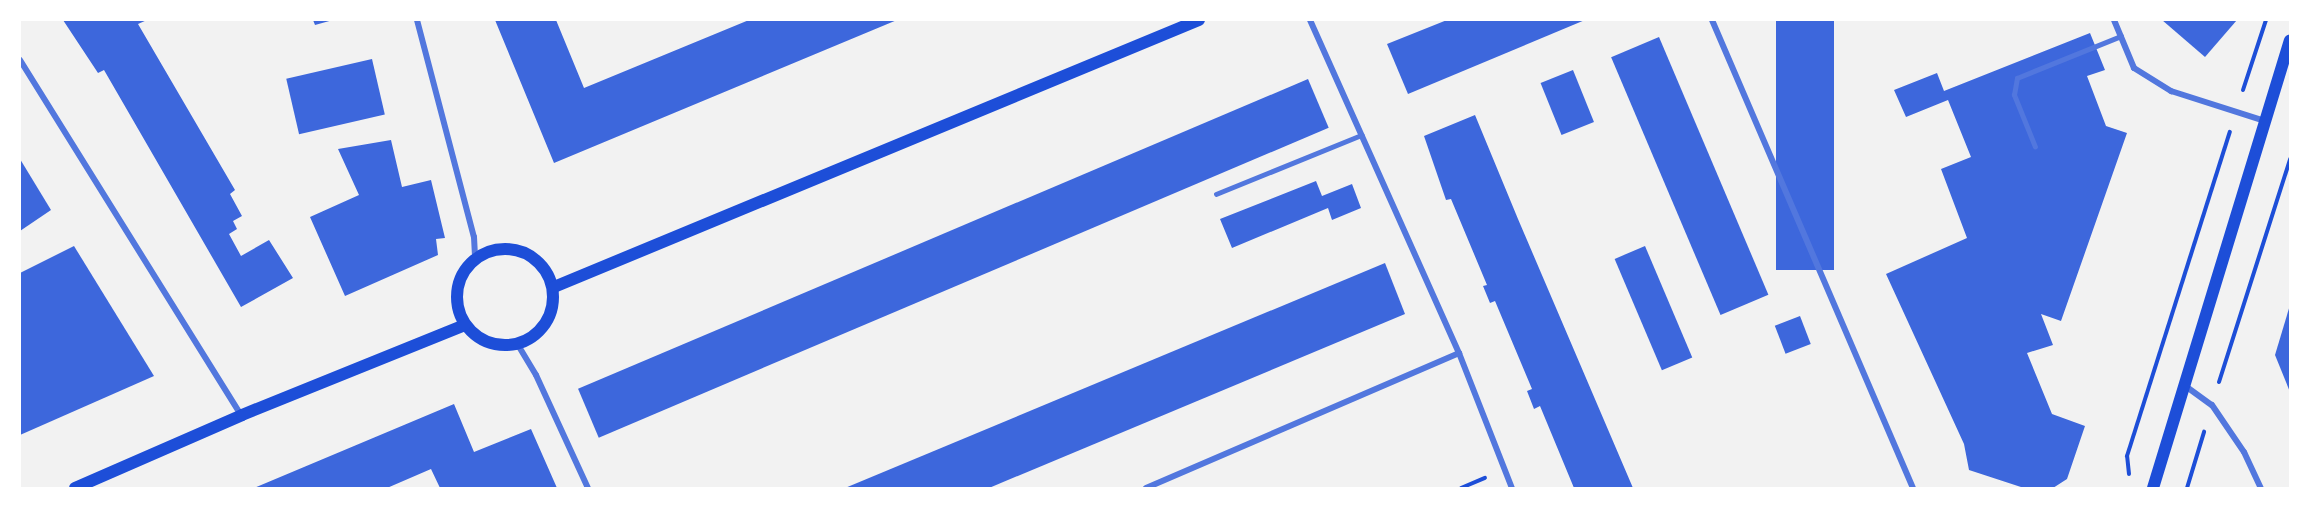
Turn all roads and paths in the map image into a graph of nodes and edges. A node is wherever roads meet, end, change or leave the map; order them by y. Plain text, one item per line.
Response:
1 (417, 20) edge
2 (1199, 20) edge
3 (1310, 20) edge
4 (1712, 20) edge
5 (2114, 20) edge
6 (2266, 20) edge
7 (2121, 36) junction
8 (2290, 40) edge
9 (20, 60) edge
10 (2237, 111) junction
11 (2265, 121) junction
12 (1361, 135) junction
13 (2035, 147) dead end
14 (2290, 159) edge
15 (1216, 194) dead end
16 (475, 259) junction
17 (554, 287) junction
18 (465, 325) junction
19 (518, 345) junction
20 (1459, 353) junction
21 (2183, 384) junction
22 (2212, 405) junction
23 (242, 415) junction
24 (2129, 478) dead end
25 (75, 489) edge
26 (588, 489) edge
27 (1146, 489) edge
28 (1512, 489) edge
29 (1913, 489) edge
30 (2153, 489) edge
31 (2187, 489) edge
32 (2260, 489) edge

1 - 16 street
2 - 17 main road
3 - 12 street
4 - 29 street
5 - 7 street
6 - 10 path
7 - 10 street
7 - 13 lane
8 - 11 main road
9 - 23 street
10 - 11 street
10 - 24 path
11 - 21 main road
12 - 15 lane
12 - 20 street
14 - 22 path
16 - 17 main road
16 - 18 main road
17 - 19 main road
18 - 19 main road
18 - 23 main road
19 - 26 street
20 - 27 street
20 - 28 street
21 - 22 street
21 - 30 main road
22 - 31 path
22 - 32 street
23 - 25 main road

